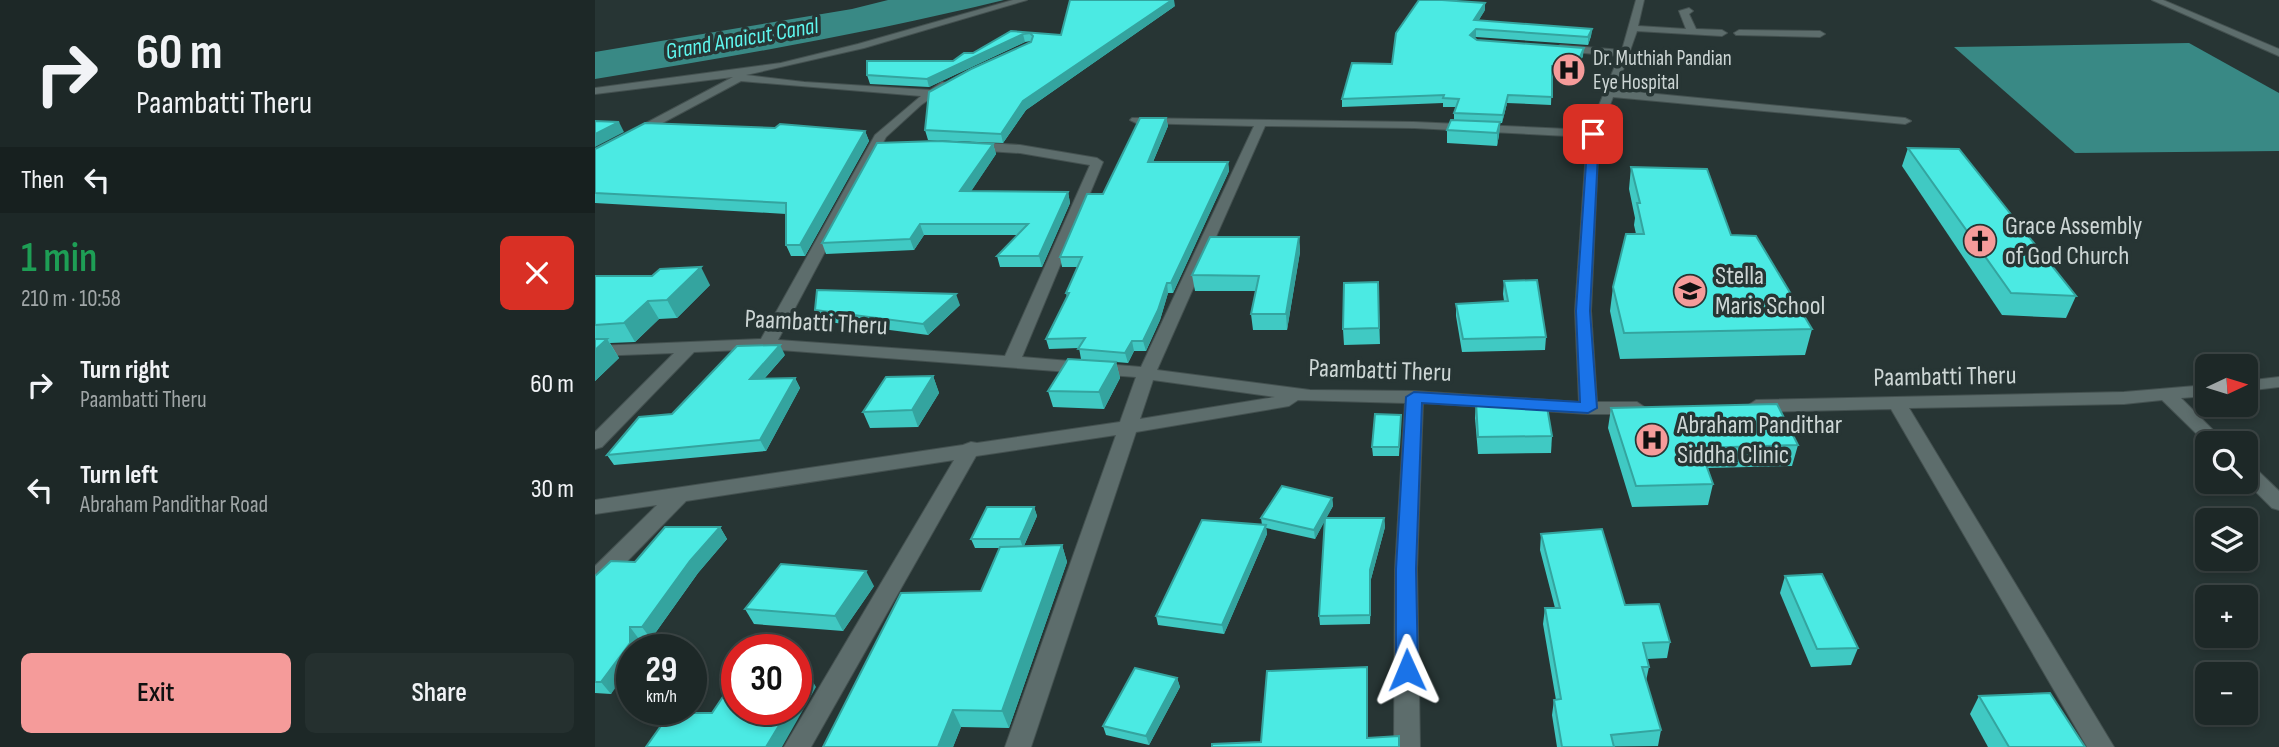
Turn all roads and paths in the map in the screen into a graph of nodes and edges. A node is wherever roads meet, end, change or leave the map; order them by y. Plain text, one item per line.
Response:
1 (1023, 0) edge
2 (1640, 0) edge
3 (2156, 0) edge
4 (1689, 11) dead end
5 (1633, 28) junction
6 (1692, 32) junction
7 (1722, 33) dead end
8 (1739, 33) dead end
9 (1820, 34) dead end
10 (1544, 47) edge
11 (2279, 53) edge
12 (1625, 54) junction
13 (751, 71) junction
14 (738, 78) junction
15 (960, 78) edge
16 (595, 91) edge
17 (933, 93) junction
18 (1610, 93) junction
19 (1136, 120) edge
20 (1905, 121) dead end
21 (1261, 122) junction
22 (1593, 134) junction
23 (954, 145) edge
24 (595, 155) edge
25 (768, 344) junction
26 (689, 347) junction
27 (595, 351) edge
28 (1011, 362) junction
29 (1146, 375) junction
30 (2279, 382) edge
31 (2258, 384) edge
32 (2195, 391) edge
33 (2166, 394) junction
34 (1310, 396) junction
35 (1414, 397) junction
36 (1898, 405) junction
37 (1656, 407) edge
38 (1737, 407) edge
39 (1588, 408) junction
40 (1129, 427) junction
41 (2205, 431) edge
42 (595, 443) edge
43 (971, 449) junction
44 (2258, 483) edge
45 (680, 494) junction
46 (2279, 503) edge
47 (595, 507) edge
48 (595, 580) edge
49 (797, 747) edge
50 (1018, 747) edge
51 (1407, 747) edge
52 (2101, 747) edge

1 - 13 street
2 - 5 street
3 - 11 street
4 - 6 street
5 - 6 street
5 - 12 street
6 - 7 street
8 - 9 street
10 - 12 street
12 - 18 street
13 - 14 street
13 - 16 street
14 - 17 street
14 - 24 street
15 - 17 street
17 - 25 street
18 - 20 street
18 - 22 street
19 - 21 street
21 - 22 street
21 - 29 street
22 - 39 street
23 - 28 street
25 - 26 street, Paambatti Theru
25 - 28 street, Paambatti Theru
26 - 27 street, Paambatti Theru
26 - 42 street
28 - 29 street, Paambatti Theru
29 - 34 street, Paambatti Theru
29 - 40 street
30 - 31 street
32 - 33 street, Paambatti Theru
33 - 36 street, Paambatti Theru
33 - 41 street
34 - 35 street, Paambatti Theru
34 - 40 street
35 - 39 street, Paambatti Theru
35 - 51 street
36 - 38 street, Paambatti Theru
36 - 52 street
37 - 39 street, Paambatti Theru
40 - 43 street
40 - 50 street
43 - 45 street
43 - 49 street
44 - 46 street
45 - 47 street
45 - 48 street

